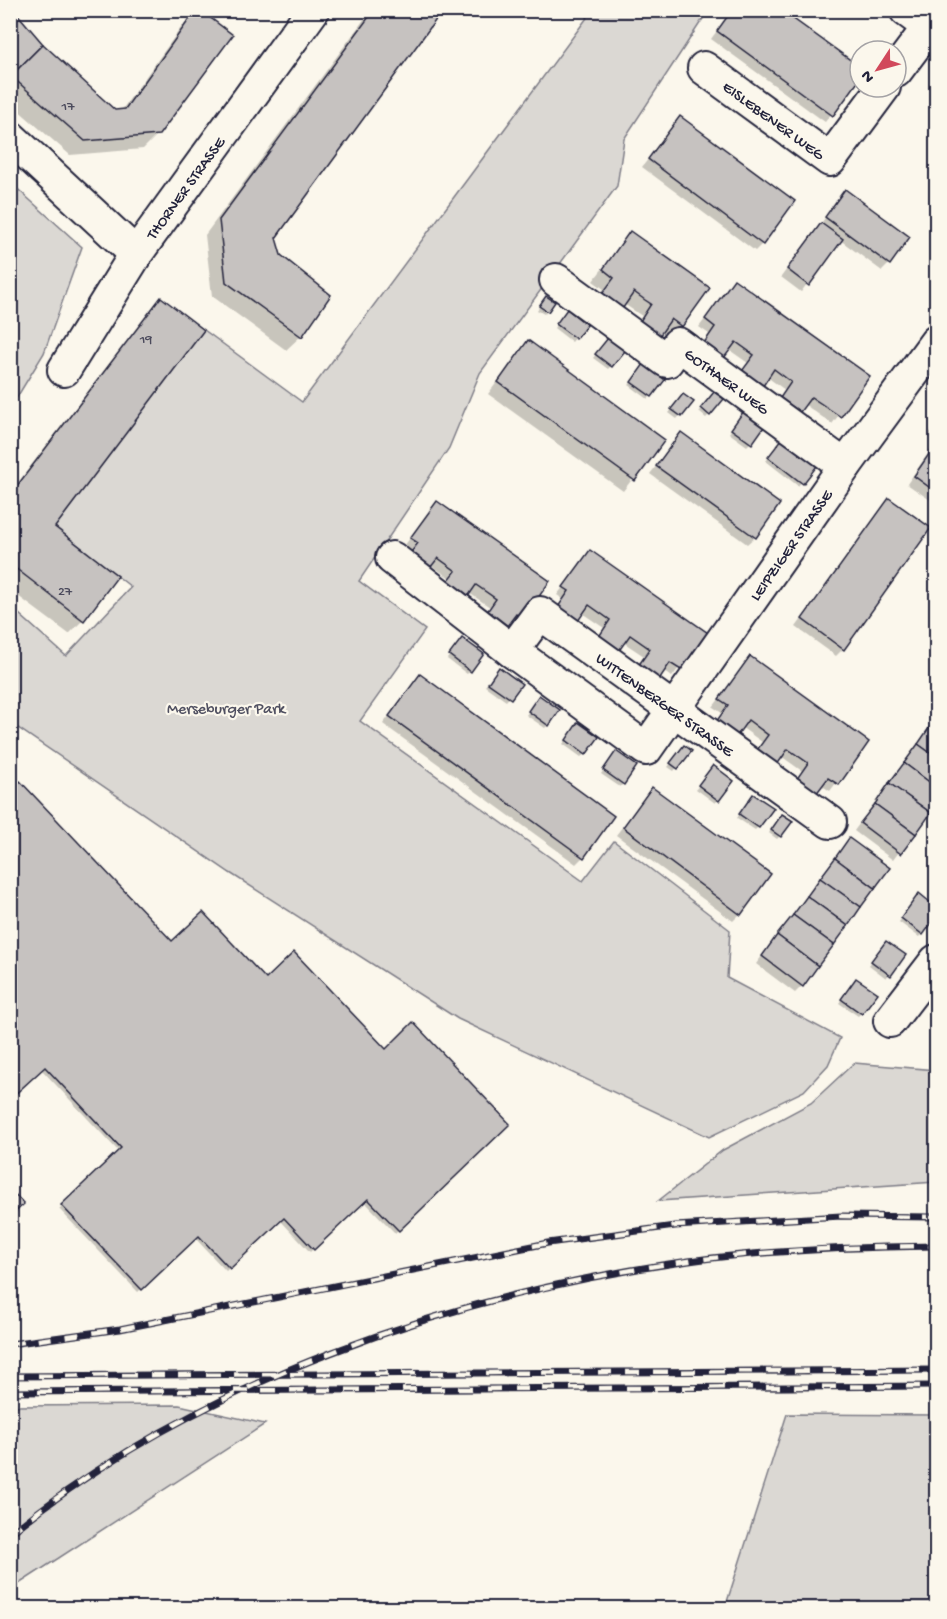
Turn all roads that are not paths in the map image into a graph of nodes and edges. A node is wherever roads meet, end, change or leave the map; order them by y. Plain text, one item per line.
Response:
1 (314, 10) edge
2 (924, 23) edge
3 (908, 50) edge
4 (704, 68) dead end
5 (875, 99) edge
6 (10, 137) edge
7 (136, 254) junction
8 (556, 280) dead end
9 (936, 342) edge
10 (64, 370) dead end
11 (845, 466) junction
12 (392, 558) dead end
13 (512, 651) junction
14 (673, 709) junction
15 (830, 822) dead end
16 (936, 962) edge
17 (890, 1021) dead end

1 - 7 street, THORNER STRASSE
2 - 3 street
4 - 5 street, EISLEBENER WEG
6 - 7 street
7 - 10 street, THORNER STRASSE
8 - 11 street, GOTHAER WEG
9 - 11 street, LEIPZIGER STRASSE
11 - 14 street, LEIPZIGER STRASSE
12 - 13 street
13 - 14 street, WITTENBERGER STRASSE
13 - 14 street, LEIPZIGER STRASSE
14 - 15 street, WITTENBERGER STRASSE
16 - 17 street

